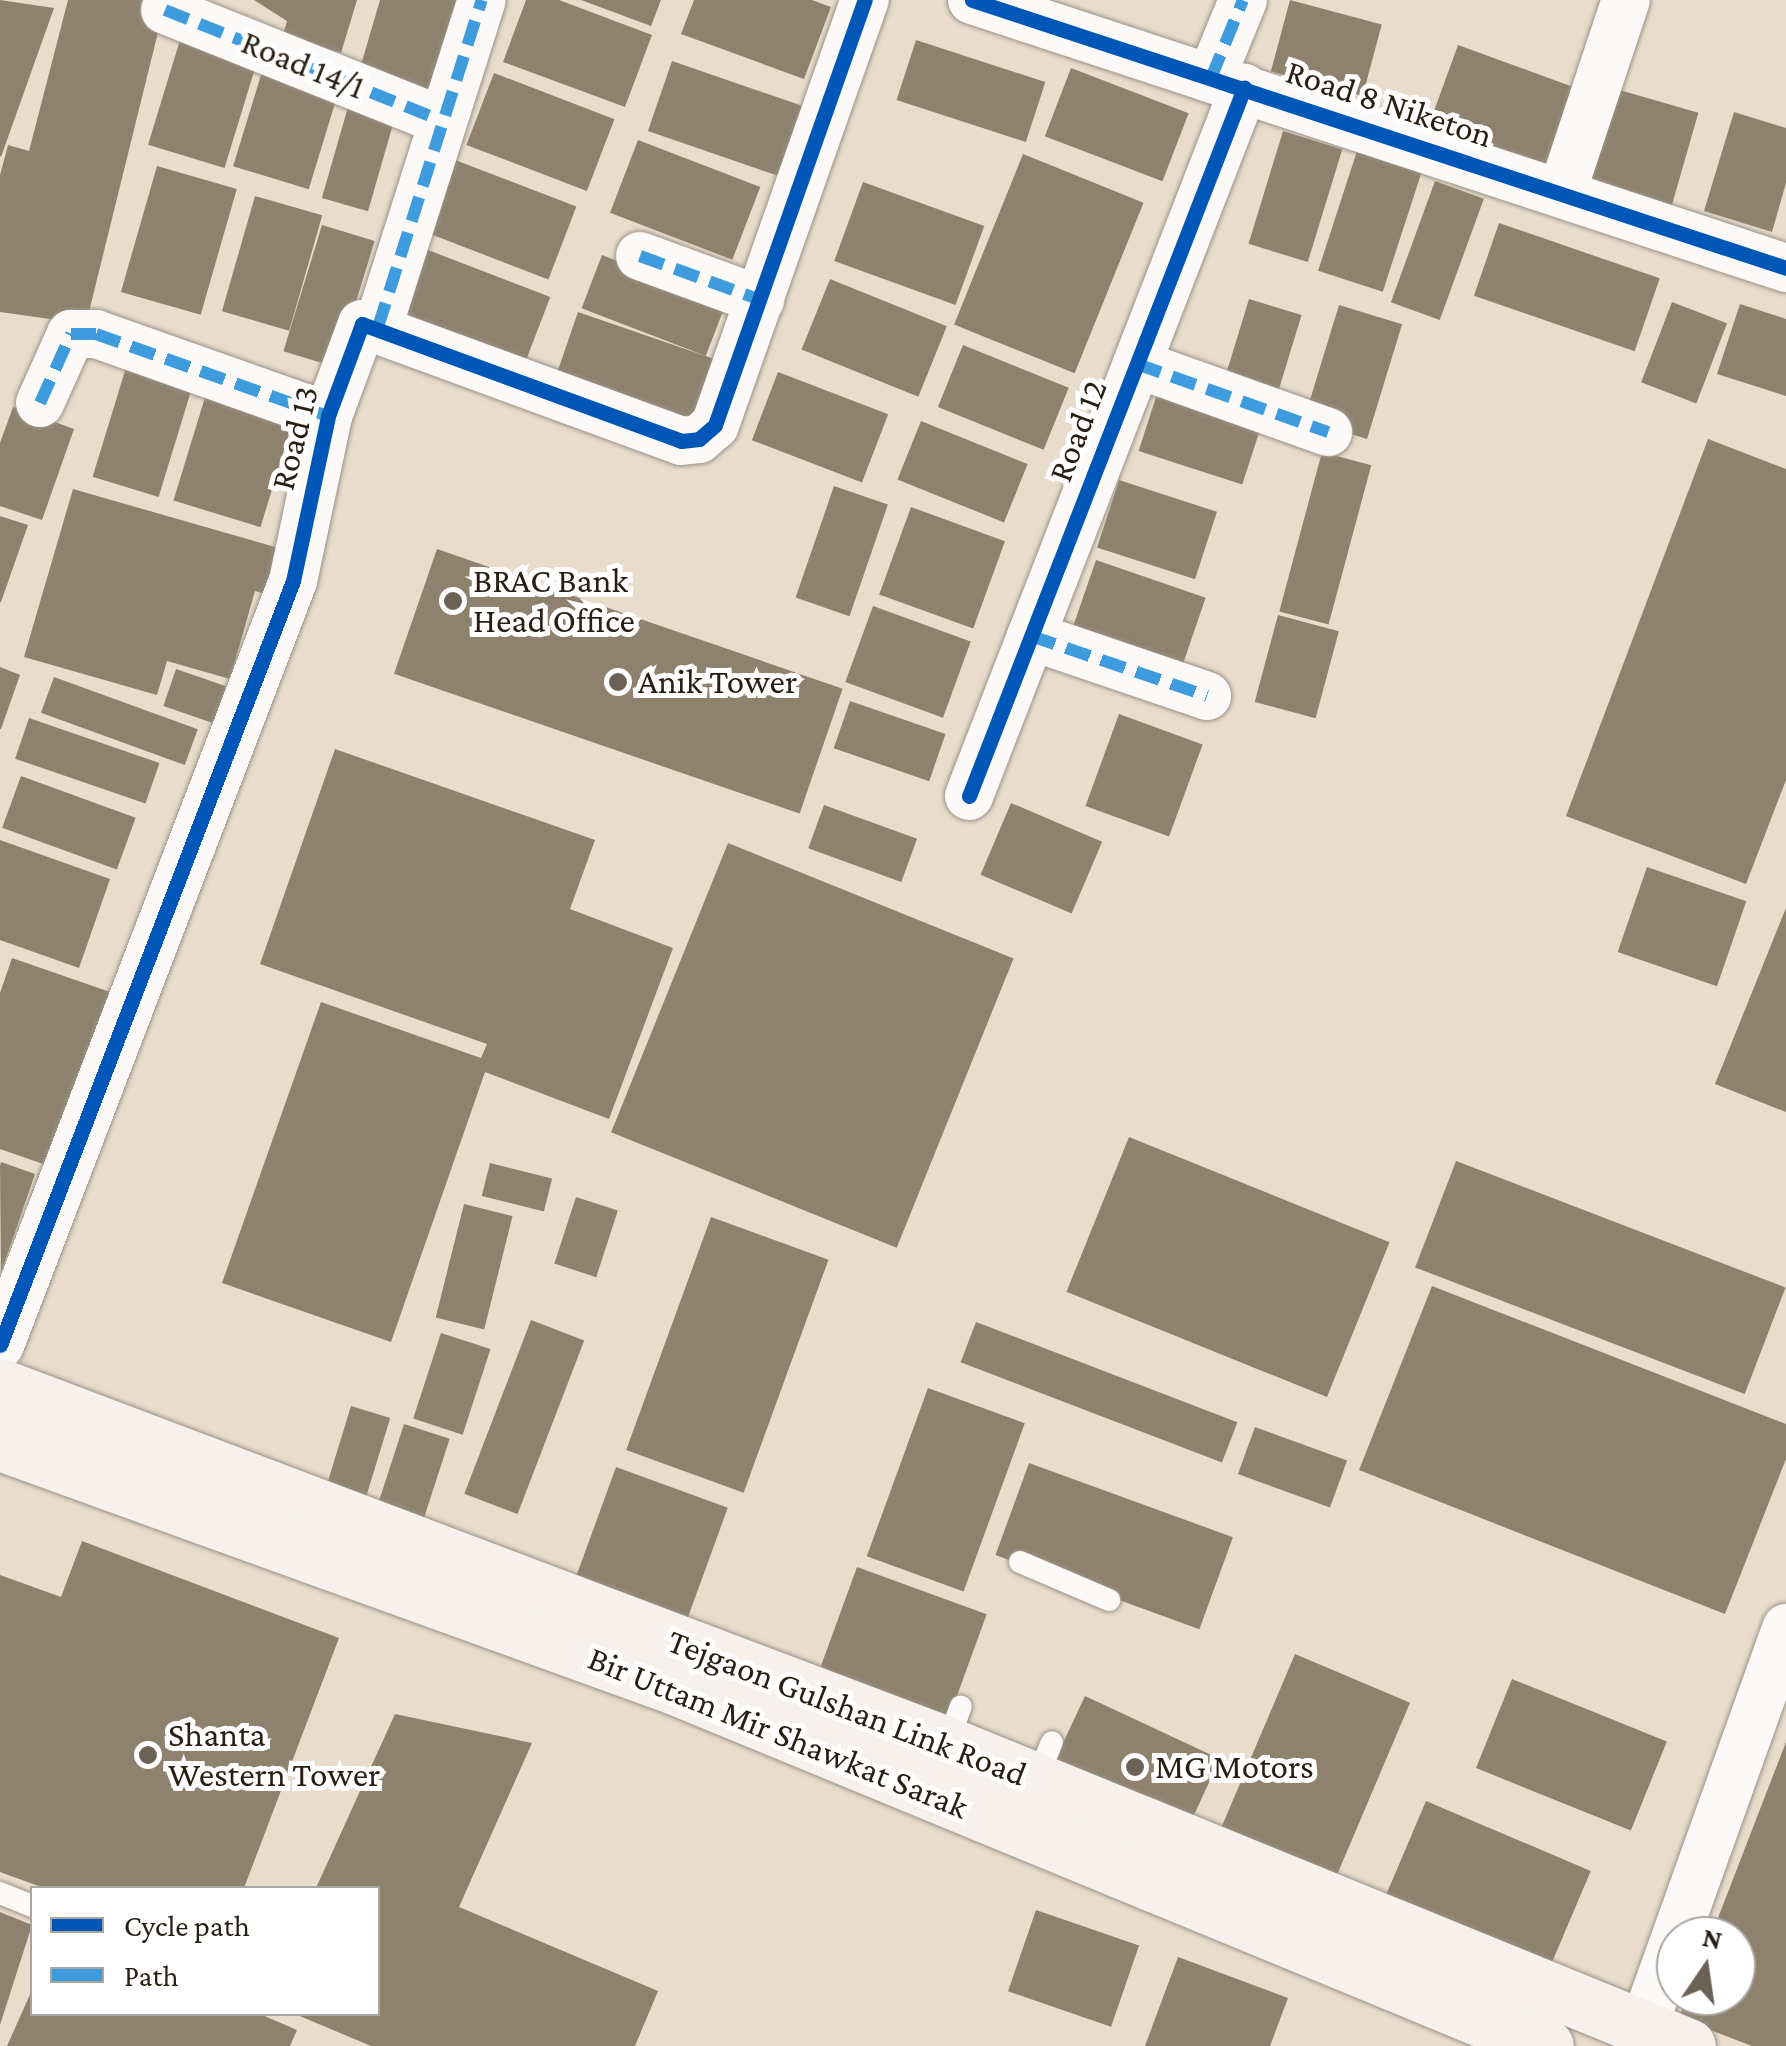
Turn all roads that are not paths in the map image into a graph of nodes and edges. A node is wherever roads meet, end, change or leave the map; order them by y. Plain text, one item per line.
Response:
1 (482, 0) edge
2 (865, 0) edge
3 (972, 0) edge
4 (1242, 0) edge
5 (1626, 0) edge
6 (165, 10) dead end
7 (1228, 83) junction
8 (440, 120) junction
9 (1562, 192) junction
10 (640, 256) dead end
11 (1786, 268) edge
12 (760, 300) junction
13 (378, 327) junction
14 (1137, 364) junction
15 (40, 403) dead end
16 (328, 416) junction
17 (1328, 432) dead end
18 (1031, 636) junction
19 (1208, 696) dead end
20 (969, 796) dead end
21 (0, 1345) edge
22 (0, 1386) edge
23 (0, 1443) edge
24 (1020, 1562) dead end
25 (1109, 1600) dead end
26 (1786, 1628) edge
27 (0, 1893) edge
28 (30, 1905) edge
29 (1666, 2037) edge
30 (1546, 2046) edge

1 - 8 street
2 - 12 street
3 - 7 street, Road 8 Niketon
4 - 7 street, Road 12
5 - 9 street
6 - 8 street, Road 14/1
7 - 9 street, Road 8 Niketon
7 - 14 street, Road 12
8 - 13 street
9 - 11 street, Road 8 Niketon
10 - 12 street
12 - 13 street
13 - 16 street, Road 13
14 - 17 street
14 - 18 street, Road 12
15 - 16 street
16 - 21 street, Road 13
18 - 19 street
18 - 20 street, Road 12
22 - 29 main road, Tejgaon Gulshan Link Road
23 - 30 main road, Bir Uttam Mir Shawkat Sarak
24 - 25 lane
26 - 29 street
27 - 28 lane

